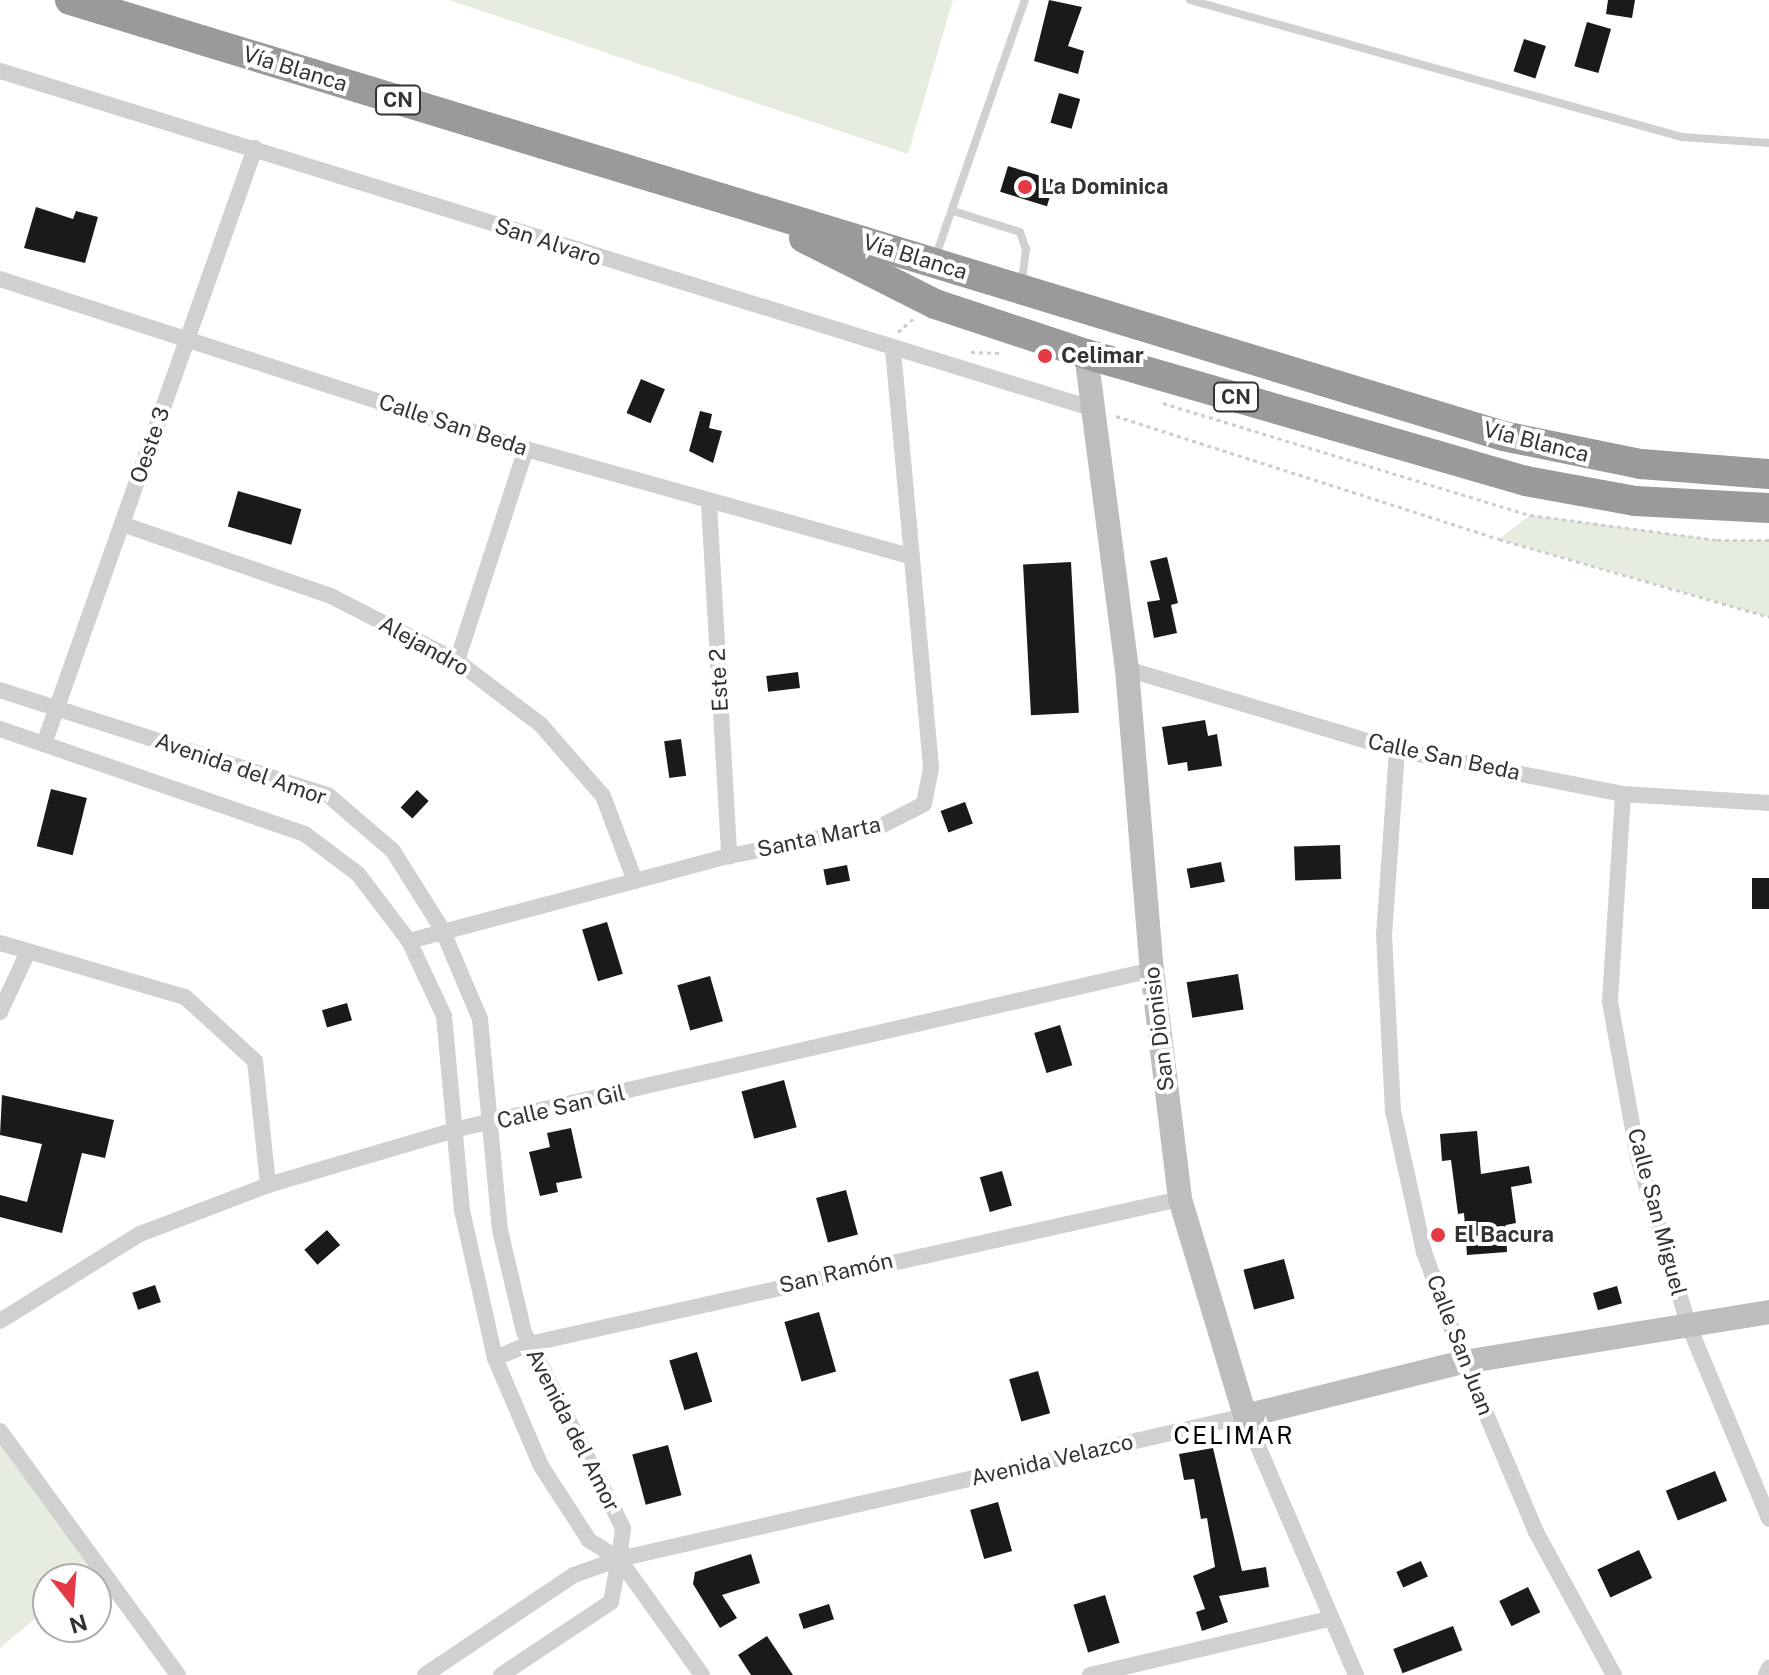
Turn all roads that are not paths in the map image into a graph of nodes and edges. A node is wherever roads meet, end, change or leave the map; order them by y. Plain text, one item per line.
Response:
1 (70, 0) edge
2 (1025, 0) edge
3 (1190, 0) edge
4 (0, 71) edge
5 (1769, 143) edge
6 (255, 148) junction
7 (727, 200) junction
8 (953, 211) junction
9 (934, 263) junction
10 (0, 279) edge
11 (1021, 289) junction
12 (187, 338) junction
13 (893, 351) junction
14 (1086, 354) junction
15 (1097, 410) junction
16 (526, 449) junction
17 (1769, 474) edge
18 (709, 504) junction
19 (1769, 508) edge
20 (122, 524) junction
21 (910, 556) junction
22 (457, 661) junction
23 (1127, 669) junction
24 (0, 690) edge
25 (57, 708) junction
26 (0, 729) edge
27 (45, 741) junction
28 (1397, 750) junction
29 (1623, 794) junction
30 (1769, 803) edge
31 (729, 856) junction
32 (635, 881) junction
33 (442, 929) junction
34 (409, 941) junction
35 (0, 943) edge
36 (28, 952) junction
37 (1152, 970) junction
38 (0, 1012) edge
39 (492, 1123) junction
40 (458, 1129) junction
41 (268, 1185) junction
42 (1180, 1199) junction
43 (1769, 1312) edge
44 (0, 1321) edge
45 (1688, 1324) junction
46 (529, 1344) junction
47 (495, 1358) junction
48 (1464, 1362) junction
49 (1245, 1416) junction
50 (0, 1431) edge
51 (1769, 1519) edge
52 (619, 1559) junction
53 (1329, 1619) junction
54 (1769, 1668) edge
55 (446, 1670) edge
56 (178, 1675) edge
57 (425, 1675) edge
58 (501, 1675) edge
59 (702, 1675) edge
60 (1090, 1675) edge
61 (1356, 1675) edge
62 (1614, 1675) edge
63 (1766, 1675) edge

1 - 7 highway, Vía Blanca / CN
2 - 8 lane
3 - 5 lane
4 - 6 street, San Alvaro
6 - 12 street, Oeste 3
6 - 13 street, San Alvaro
7 - 9 highway, Vía Blanca / CN
7 - 14 highway, CN
8 - 9 lane
8 - 11 lane
9 - 11 highway, Vía Blanca / CN
10 - 12 street, Calle San Beda
11 - 17 highway, Vía Blanca / CN
12 - 16 street, Calle San Beda
12 - 20 street, Oeste 3
13 - 15 street, San Alvaro
13 - 21 street, Santa Marta
14 - 15 street, San Dionisio
14 - 19 highway, CN
15 - 23 street, San Dionisio
16 - 18 street, Calle San Beda
16 - 22 street
18 - 21 street, Calle San Beda
18 - 31 street, Este 2
20 - 22 street, Alejandro
20 - 25 street, Oeste 3
21 - 31 street, Santa Marta
22 - 32 street, Alejandro
23 - 28 street, Calle San Beda
23 - 37 street, San Dionisio
24 - 25 street, Avenida del Amor
25 - 27 street, Oeste 3
25 - 33 street, Avenida del Amor
26 - 27 street, Avenida del Amor
27 - 34 street, Avenida del Amor
28 - 29 street, Calle San Beda
28 - 48 street, Calle San Juan
29 - 30 street, Calle San Beda
29 - 45 street, Calle San Miguel
31 - 32 street, Santa Marta
32 - 33 street, Santa Marta
33 - 34 street, Santa Marta
33 - 39 street, Avenida del Amor
34 - 40 street, Avenida del Amor
35 - 36 street
36 - 38 street
36 - 41 street
37 - 39 street, Calle San Gil
37 - 42 street, San Dionisio
39 - 40 street, Calle San Gil
39 - 46 street, Avenida del Amor
40 - 41 street, Calle San Gil
40 - 47 street, Avenida del Amor
41 - 44 street, Calle San Gil
42 - 46 street, San Ramón
42 - 49 street, San Dionisio
43 - 45 street, Avenida Velazco
45 - 48 street, Avenida Velazco
45 - 51 street, Calle San Miguel
46 - 47 street, San Ramón
46 - 52 street, Avenida del Amor
47 - 52 street, Avenida del Amor
48 - 49 street, Avenida Velazco
48 - 62 street, Calle San Juan
49 - 52 street, Avenida Velazco
49 - 53 street, San Dionisio
50 - 56 street
52 - 55 street, Avenida Velazco
52 - 58 street
52 - 59 street
53 - 60 street
53 - 61 street, San Dionisio
54 - 63 street
55 - 57 street, Avenida Velazco

